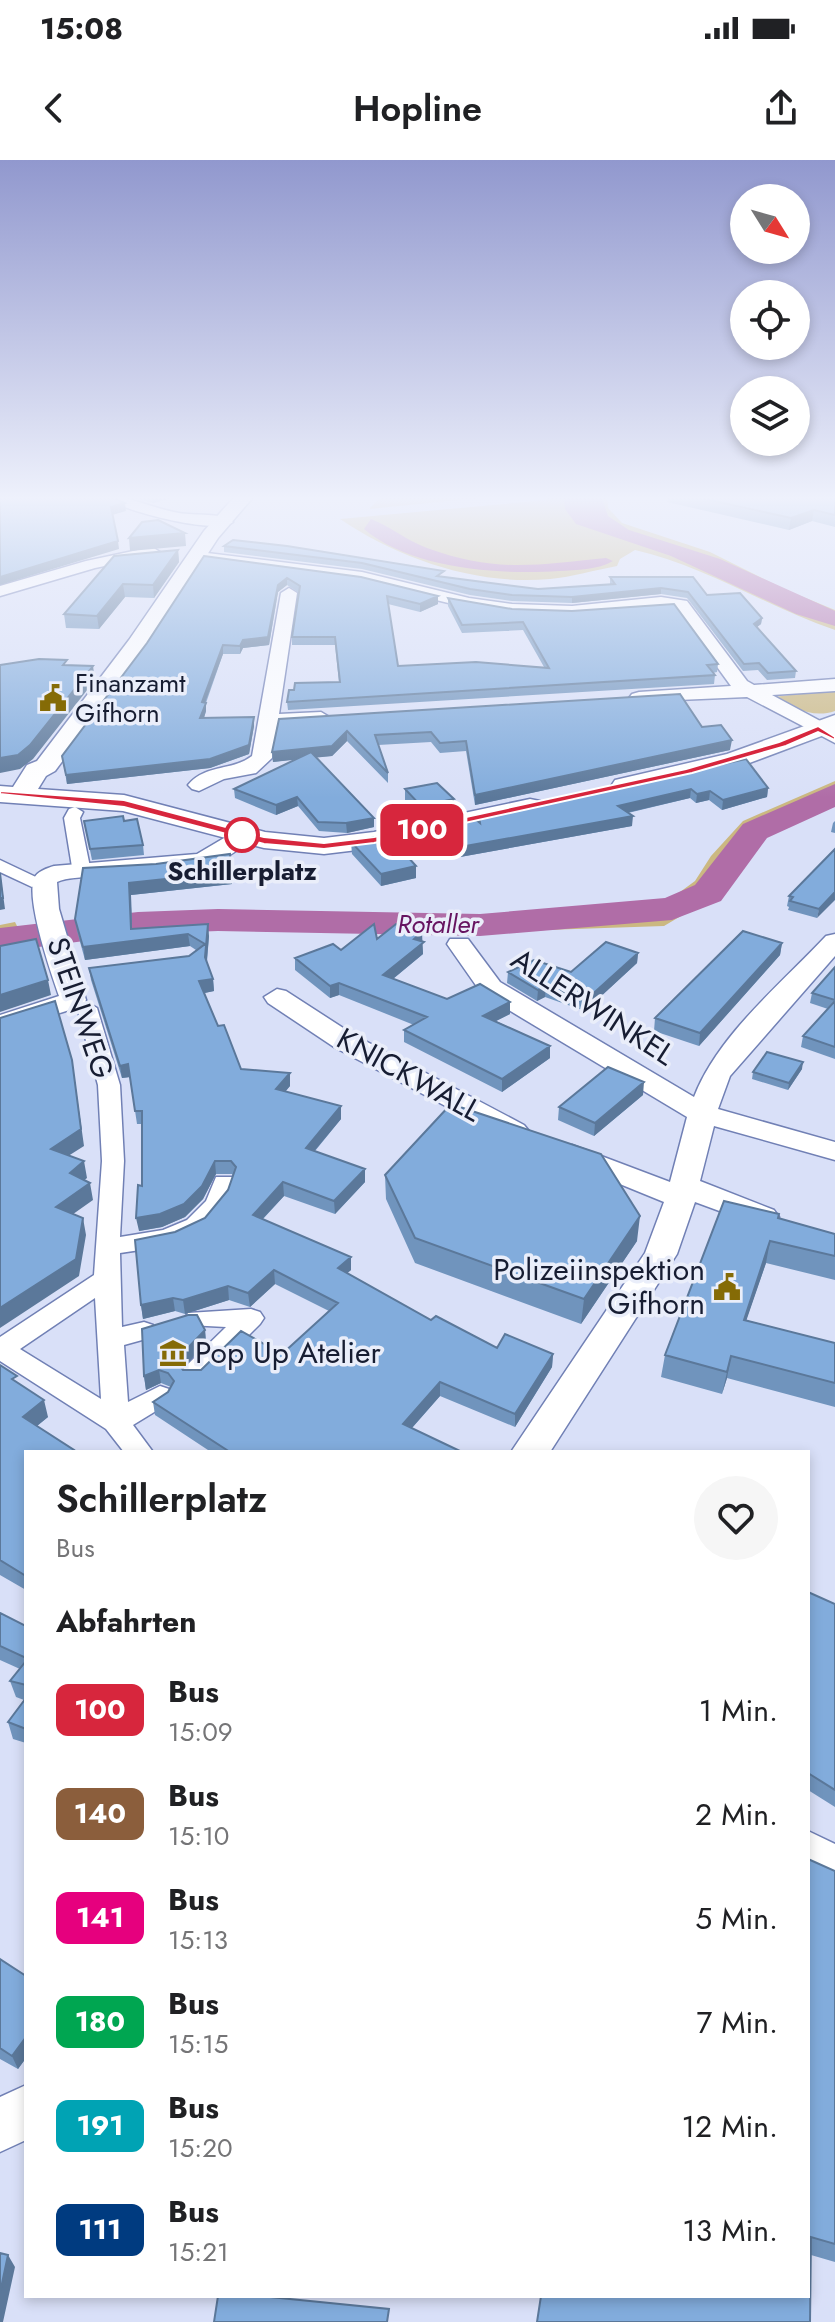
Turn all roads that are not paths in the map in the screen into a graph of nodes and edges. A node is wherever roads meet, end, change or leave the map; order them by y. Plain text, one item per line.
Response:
1 (160, 596) edge
2 (288, 596) edge
3 (440, 596) edge
4 (835, 685) edge
5 (747, 691) junction
6 (622, 699) edge
7 (342, 717) edge
8 (266, 721) junction
9 (829, 729) edge
10 (199, 785) dead end
11 (591, 793) edge
12 (562, 800) edge
13 (12, 802) edge
14 (75, 812) junction
15 (176, 817) junction
16 (241, 835) junction
17 (0, 865) edge
18 (81, 867) edge
19 (32, 882) dead end
20 (835, 941) edge
21 (459, 944) dead end
22 (60, 962) junction
23 (91, 969) edge
24 (277, 997) dead end
25 (73, 1000) junction
26 (0, 1024) edge
27 (702, 1114) junction
28 (835, 1151) edge
29 (224, 1182) dead end
30 (683, 1192) junction
31 (795, 1229) edge
32 (110, 1246) junction
33 (106, 1279) junction
34 (197, 1319) edge
35 (156, 1328) edge
36 (111, 1339) junction
37 (0, 1350) edge
38 (194, 1374) edge
39 (160, 1396) edge
40 (116, 1422) junction
41 (137, 1450) edge
42 (531, 1450) edge
43 (810, 1849) edge
44 (835, 1862) edge
45 (24, 2112) edge
46 (0, 2126) edge

1 - 13 street
2 - 8 street
3 - 5 street
4 - 5 street
5 - 6 street
5 - 9 street
7 - 8 street
8 - 10 street
9 - 11 street
12 - 16 street
13 - 14 street
13 - 15 street
14 - 15 street
14 - 18 street
15 - 16 street
16 - 22 street, STEINWEG
17 - 19 street
20 - 27 street
21 - 27 street, ALLERWINKEL
22 - 23 street
22 - 25 street, STEINWEG
24 - 30 street, KNICKWALL
25 - 26 street
25 - 32 street, STEINWEG
27 - 28 street
27 - 30 street
29 - 32 street
30 - 31 street, KNICKWALL
30 - 42 street
32 - 33 street, STEINWEG
33 - 36 street, STEINWEG
33 - 37 street
34 - 38 street
35 - 36 street
36 - 40 street, STEINWEG
37 - 40 street
39 - 40 street
40 - 41 street
43 - 44 street
45 - 46 street

